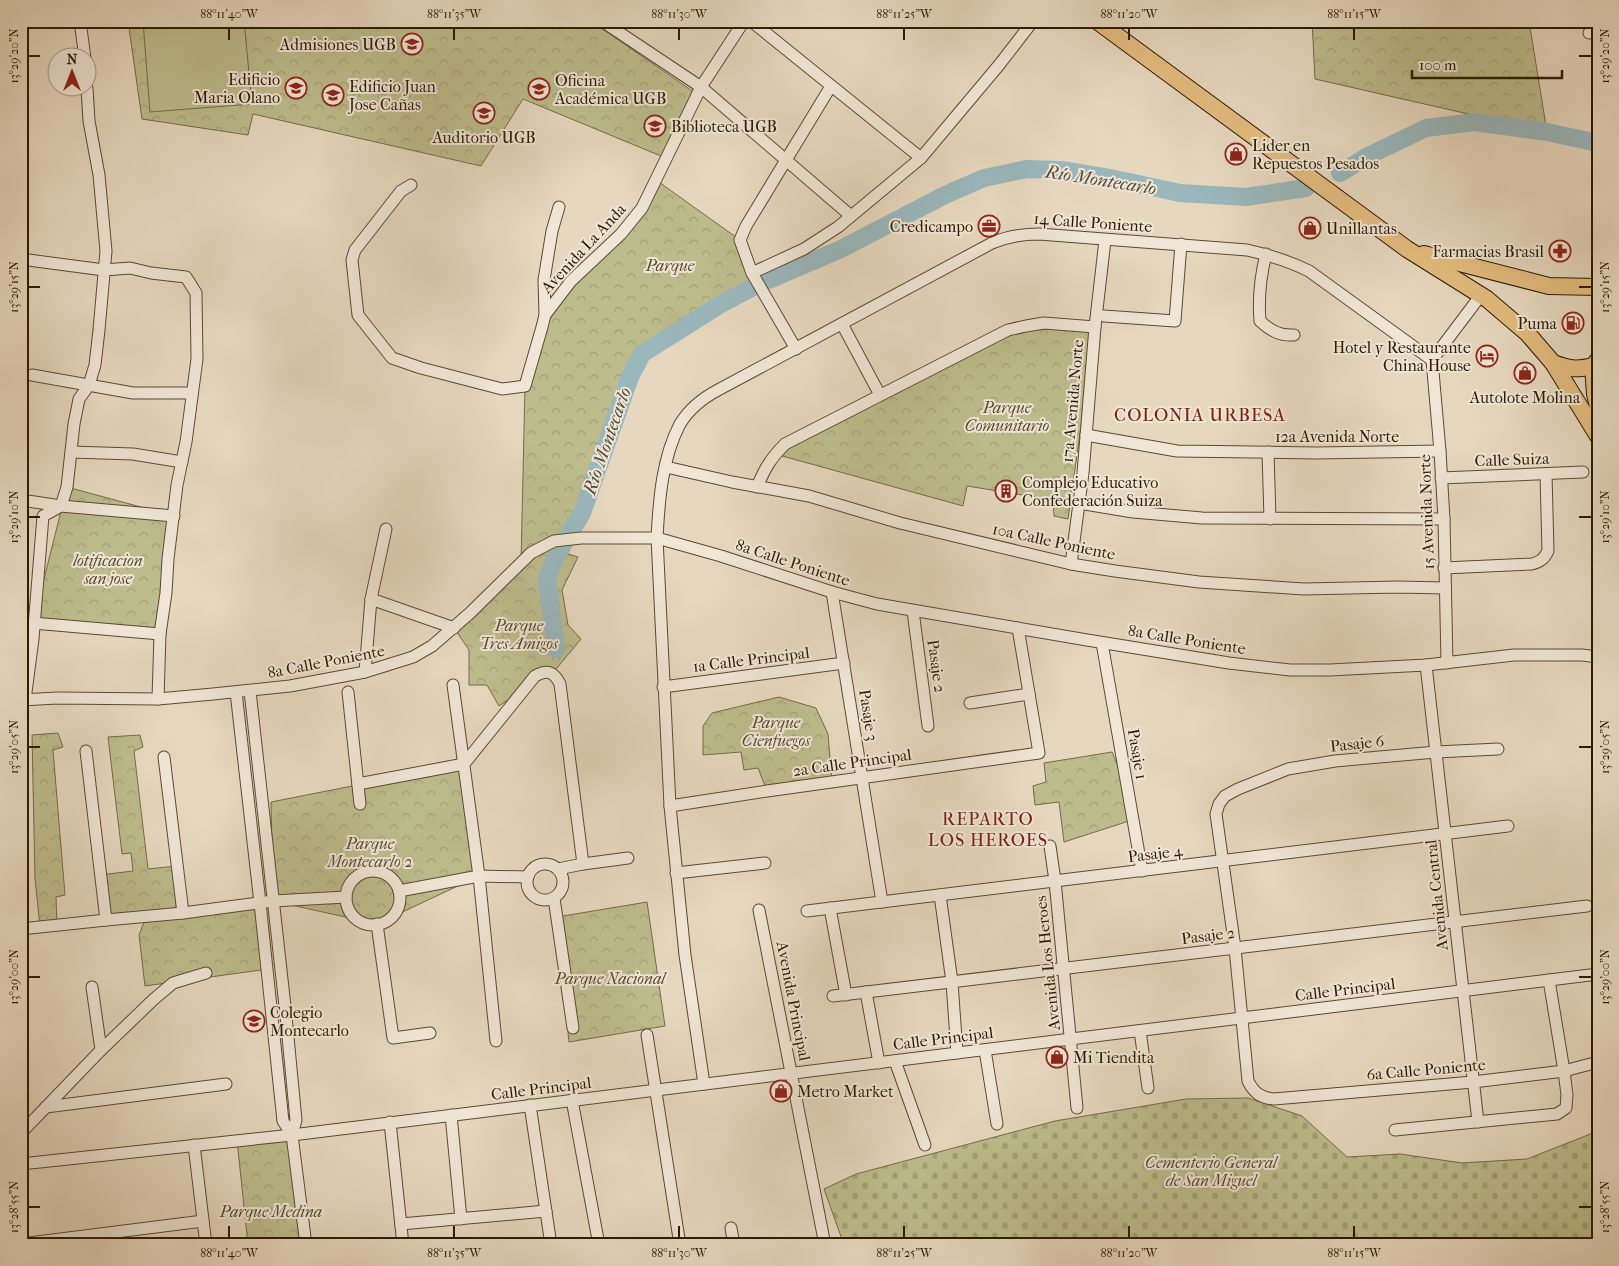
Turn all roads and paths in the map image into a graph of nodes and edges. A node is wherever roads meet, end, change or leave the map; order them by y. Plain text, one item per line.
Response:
1 (80, 21) edge
2 (602, 21) edge
3 (744, 21) edge
4 (751, 21) edge
5 (1033, 21) edge
6 (1097, 21) edge
7 (84, 48) edge
8 (831, 86) junction
9 (702, 87) junction
10 (88, 98) edge
11 (921, 158) junction
12 (786, 160) junction
13 (411, 185) dead end
14 (559, 207) dead end
15 (851, 216) junction
16 (1106, 240) junction
17 (1181, 244) junction
18 (1408, 249) junction
19 (1266, 254) junction
20 (22, 256) edge
21 (104, 270) junction
22 (752, 273) junction
23 (1496, 273) junction
24 (1598, 287) edge
25 (1481, 294) junction
26 (545, 315) junction
27 (1104, 316) dead end
28 (842, 324) junction
29 (1095, 327) junction
30 (1294, 335) dead end
31 (796, 349) junction
32 (1432, 360) junction
33 (1553, 363) junction
34 (1595, 372) edge
35 (32, 375) dead end
36 (89, 385) junction
37 (192, 393) junction
38 (880, 395) junction
39 (1598, 407) edge
40 (1086, 435) junction
41 (1598, 436) edge
42 (1440, 451) junction
43 (71, 452) junction
44 (1268, 452) junction
45 (182, 462) junction
46 (666, 467) junction
47 (1583, 472) dead end
48 (1546, 474) junction
49 (1441, 478) junction
50 (757, 486) junction
51 (21, 500) edge
52 (1079, 503) junction
53 (61, 506) junction
54 (174, 516) junction
55 (1270, 519) junction
56 (1444, 519) junction
57 (386, 529) dead end
58 (656, 538) junction
59 (1071, 564) junction
60 (1444, 568) junction
61 (1444, 588) junction
62 (832, 592) junction
63 (371, 599) junction
64 (913, 611) junction
65 (33, 622) junction
66 (454, 628) junction
67 (1018, 628) junction
68 (160, 634) junction
69 (1102, 643) junction
70 (1598, 657) edge
71 (844, 663) junction
72 (1447, 663) junction
73 (1426, 665) junction
74 (365, 672) junction
75 (453, 685) dead end
76 (663, 687) junction
77 (250, 691) junction
78 (236, 692) junction
79 (348, 692) dead end
80 (1029, 694) junction
81 (158, 699) junction
82 (23, 700) edge
83 (970, 703) dead end
84 (928, 726) dead end
85 (1498, 749) dead end
86 (86, 751) dead end
87 (1436, 752) junction
88 (164, 757) dead end
89 (464, 764) junction
90 (862, 777) junction
91 (358, 784) junction
92 (360, 804) dead end
93 (670, 806) junction
94 (263, 810) junction
95 (250, 812) junction
96 (1508, 826) dead end
97 (1445, 834) junction
98 (1050, 846) dead end
99 (628, 858) dead end
100 (1224, 861) junction
101 (765, 863) dead end
102 (583, 864) junction
103 (558, 869) junction
104 (1142, 870) junction
105 (676, 873) junction
106 (479, 876) junction
107 (528, 877) junction
108 (1055, 881) junction
109 (399, 891) junction
110 (940, 895) junction
111 (346, 897) junction
112 (554, 898) junction
113 (273, 902) junction
114 (882, 902) junction
115 (260, 903) junction
116 (1587, 906) dead end
117 (830, 908) junction
118 (759, 910) dead end
119 (807, 911) dead end
120 (184, 913) junction
121 (106, 920) junction
122 (1455, 921) junction
123 (377, 924) junction
124 (21, 929) edge
125 (1235, 948) junction
126 (1064, 968) junction
127 (206, 973) dead end
128 (1598, 974) edge
129 (1549, 980) junction
130 (952, 982) junction
131 (92, 987) dead end
132 (1463, 991) junction
133 (866, 992) junction
134 (846, 995) junction
135 (833, 996) dead end
136 (286, 1006) junction
137 (271, 1007) junction
138 (1242, 1018) junction
139 (573, 1028) dead end
140 (1140, 1030) junction
141 (430, 1033) dead end
142 (647, 1034) dead end
143 (1071, 1039) junction
144 (496, 1041) dead end
145 (102, 1050) junction
146 (985, 1050) junction
147 (957, 1053) junction
148 (894, 1061) junction
149 (879, 1062) junction
150 (1598, 1062) edge
151 (1564, 1071) junction
152 (792, 1073) junction
153 (1473, 1082) junction
154 (226, 1084) dead end
155 (704, 1084) junction
156 (1148, 1088) dead end
157 (655, 1090) junction
158 (572, 1100) junction
159 (530, 1105) junction
160 (46, 1107) junction
161 (1077, 1108) dead end
162 (451, 1115) junction
163 (390, 1122) junction
164 (1478, 1122) junction
165 (996, 1124) dead end
166 (1395, 1130) dead end
167 (21, 1133) edge
168 (292, 1135) junction
169 (194, 1145) junction
170 (924, 1145) dead end
171 (21, 1164) edge
172 (546, 1211) junction
173 (461, 1219) junction
174 (203, 1221) junction
175 (400, 1224) junction
176 (731, 1228) dead end
177 (21, 1244) edge
178 (206, 1245) edge
179 (306, 1245) edge
180 (402, 1245) edge
181 (551, 1245) edge
182 (599, 1245) edge
183 (680, 1245) edge
184 (734, 1245) edge
185 (825, 1245) edge

1 - 7 street
2 - 9 street
3 - 9 street, Avenida La Anda
4 - 8 street
5 - 11 street
6 - 18 highway
8 - 11 street
8 - 12 street
9 - 12 street
9 - 26 street, Avenida La Anda
10 - 21 street
11 - 15 street
12 - 15 street
12 - 22 street
13 - 26 street, Avenida La Anda
14 - 26 street
15 - 22 street
16 - 17 street, 14 Calle Poniente
16 - 28 street, 14 Calle Poniente
16 - 29 street, 17a Avenida Norte
17 - 19 street, 14 Calle Poniente
17 - 27 street
18 - 23 highway
18 - 25 highway
19 - 30 street
19 - 32 street, 14 Calle Poniente
20 - 21 street
21 - 36 street
21 - 37 street
22 - 31 street
23 - 24 highway
23 - 25 highway
25 - 32 street
25 - 33 highway
28 - 31 street, 14 Calle Poniente
28 - 38 street
29 - 38 street
29 - 40 street, 17a Avenida Norte
31 - 46 street, 14 Calle Poniente
32 - 42 street, 15 Avenida Norte
33 - 34 highway
33 - 41 highway
34 - 39 highway
35 - 36 street
36 - 37 street
36 - 43 street
37 - 45 street
38 - 50 street
40 - 44 street, 12a Avenida Norte
40 - 52 street, 17a Avenida Norte
42 - 44 street, 12a Avenida Norte
42 - 49 street, 15 Avenida Norte
43 - 45 street
43 - 53 street
44 - 55 street
45 - 54 street
46 - 50 street, 10a Calle Poniente
46 - 58 street, 14 Calle Poniente
47 - 48 street, Calle Suiza
48 - 49 street, Calle Suiza
48 - 60 street
49 - 56 street, 15 Avenida Norte
50 - 59 street, 10a Calle Poniente
51 - 53 street
52 - 55 street
52 - 59 street, 17a Avenida Norte
53 - 54 street
53 - 65 street
54 - 68 street
55 - 56 street
56 - 60 street, 15 Avenida Norte
57 - 63 street
58 - 62 street, 8a Calle Poniente
58 - 66 street, 8a Calle Poniente
58 - 76 street, 14 Calle Poniente
59 - 61 street, 10a Calle Poniente
60 - 61 street, 15 Avenida Norte
61 - 72 street, 15 Avenida Norte
62 - 64 street, 8a Calle Poniente
62 - 71 street, Pasaje 3
63 - 66 street
63 - 74 street
64 - 67 street, 8a Calle Poniente
64 - 84 street, Pasaje 2
65 - 68 street
65 - 82 street
66 - 74 street, 8a Calle Poniente
67 - 69 street, 8a Calle Poniente
67 - 80 street
68 - 81 street
69 - 73 street, 8a Calle Poniente
69 - 104 street, Pasaje 1
70 - 72 street, 8a Calle Poniente
71 - 76 street, 1a Calle Principal
71 - 90 street, Pasaje 3
72 - 73 street, 8a Calle Poniente
73 - 87 street, Avenida Central
74 - 77 street, 8a Calle Poniente
75 - 89 street
76 - 93 street, 14 Calle Poniente
77 - 78 street, 8a Calle Poniente
77 - 94 street
78 - 81 street, 8a Calle Poniente
78 - 95 street
79 - 91 street
80 - 83 street
80 - 90 street, 2a Calle Principal
81 - 82 street, 8a Calle Poniente
85 - 87 street, Pasaje 6
86 - 121 street
87 - 97 street, Avenida Central
87 - 100 street, Pasaje 6
88 - 120 street
89 - 91 street
89 - 102 street
89 - 106 street
90 - 93 street, 2a Calle Principal
90 - 114 street, Pasaje 3
91 - 92 street
93 - 105 street, 14 Calle Poniente
94 - 95 street
94 - 113 street
95 - 115 street
96 - 97 street, Pasaje 4
97 - 100 street, Pasaje 4
97 - 122 street, Avenida Central
98 - 108 street, Avenida Los Heroes
99 - 102 street
100 - 104 street, Pasaje 4
100 - 125 street
101 - 105 street
102 - 103 street
103 - 107 street
103 - 112 street
104 - 108 street, Pasaje 4
105 - 155 street, 14 Calle Poniente
106 - 107 street
106 - 109 street
106 - 144 street
107 - 112 street
108 - 110 street, Pasaje 4
108 - 126 street, Avenida Los Heroes
109 - 111 street
109 - 123 street
110 - 114 street, Pasaje 4
110 - 130 street
111 - 113 street
111 - 123 street
112 - 139 street
113 - 115 street
113 - 136 street
114 - 117 street, Pasaje 4
115 - 120 street
115 - 137 street
116 - 122 street, Pasaje 2
117 - 119 street, Pasaje 4
117 - 134 street
118 - 152 street, Avenida Principal
120 - 121 street
121 - 124 street
122 - 125 street, Pasaje 2
122 - 132 street, Avenida Central
123 - 141 street
125 - 126 street, Pasaje 2
125 - 138 street
126 - 130 street, Pasaje 2
126 - 143 street, Avenida Los Heroes
127 - 145 street
128 - 129 street, Calle Principal
129 - 132 street, Calle Principal
129 - 151 street
130 - 133 street, Pasaje 2
130 - 147 street
131 - 145 street
132 - 138 street, Calle Principal
132 - 153 street, Avenida Central
133 - 134 street, Pasaje 2
133 - 149 street
134 - 135 street, Pasaje 2
136 - 137 street
136 - 168 street
137 - 168 street
138 - 140 street, Calle Principal
138 - 153 street, 6a Calle Poniente
140 - 143 street, Calle Principal
140 - 156 street
142 - 157 street
143 - 146 street, Calle Principal
143 - 161 street, Avenida Los Heroes
145 - 160 street
146 - 147 street, Calle Principal
146 - 165 street
147 - 148 street, Calle Principal
148 - 149 street, Calle Principal
148 - 170 street
149 - 152 street, Calle Principal
150 - 151 street, 6a Calle Poniente
151 - 153 street, 6a Calle Poniente
151 - 164 street
152 - 155 street, Calle Principal
152 - 185 street, Avenida Principal
153 - 164 street, Avenida Central
154 - 160 street
155 - 157 street, Calle Principal
157 - 158 street, Calle Principal
157 - 183 street
158 - 159 street, Calle Principal
158 - 182 street
159 - 162 street, Calle Principal
159 - 172 street
160 - 167 street
162 - 163 street, Calle Principal
162 - 173 street
163 - 168 street, Calle Principal
163 - 175 street
164 - 166 street
168 - 169 street, Calle Principal
168 - 179 street
169 - 171 street, Calle Principal
169 - 174 street
172 - 173 street
172 - 181 street
173 - 175 street
174 - 177 street
174 - 178 street
175 - 180 street
176 - 184 street

